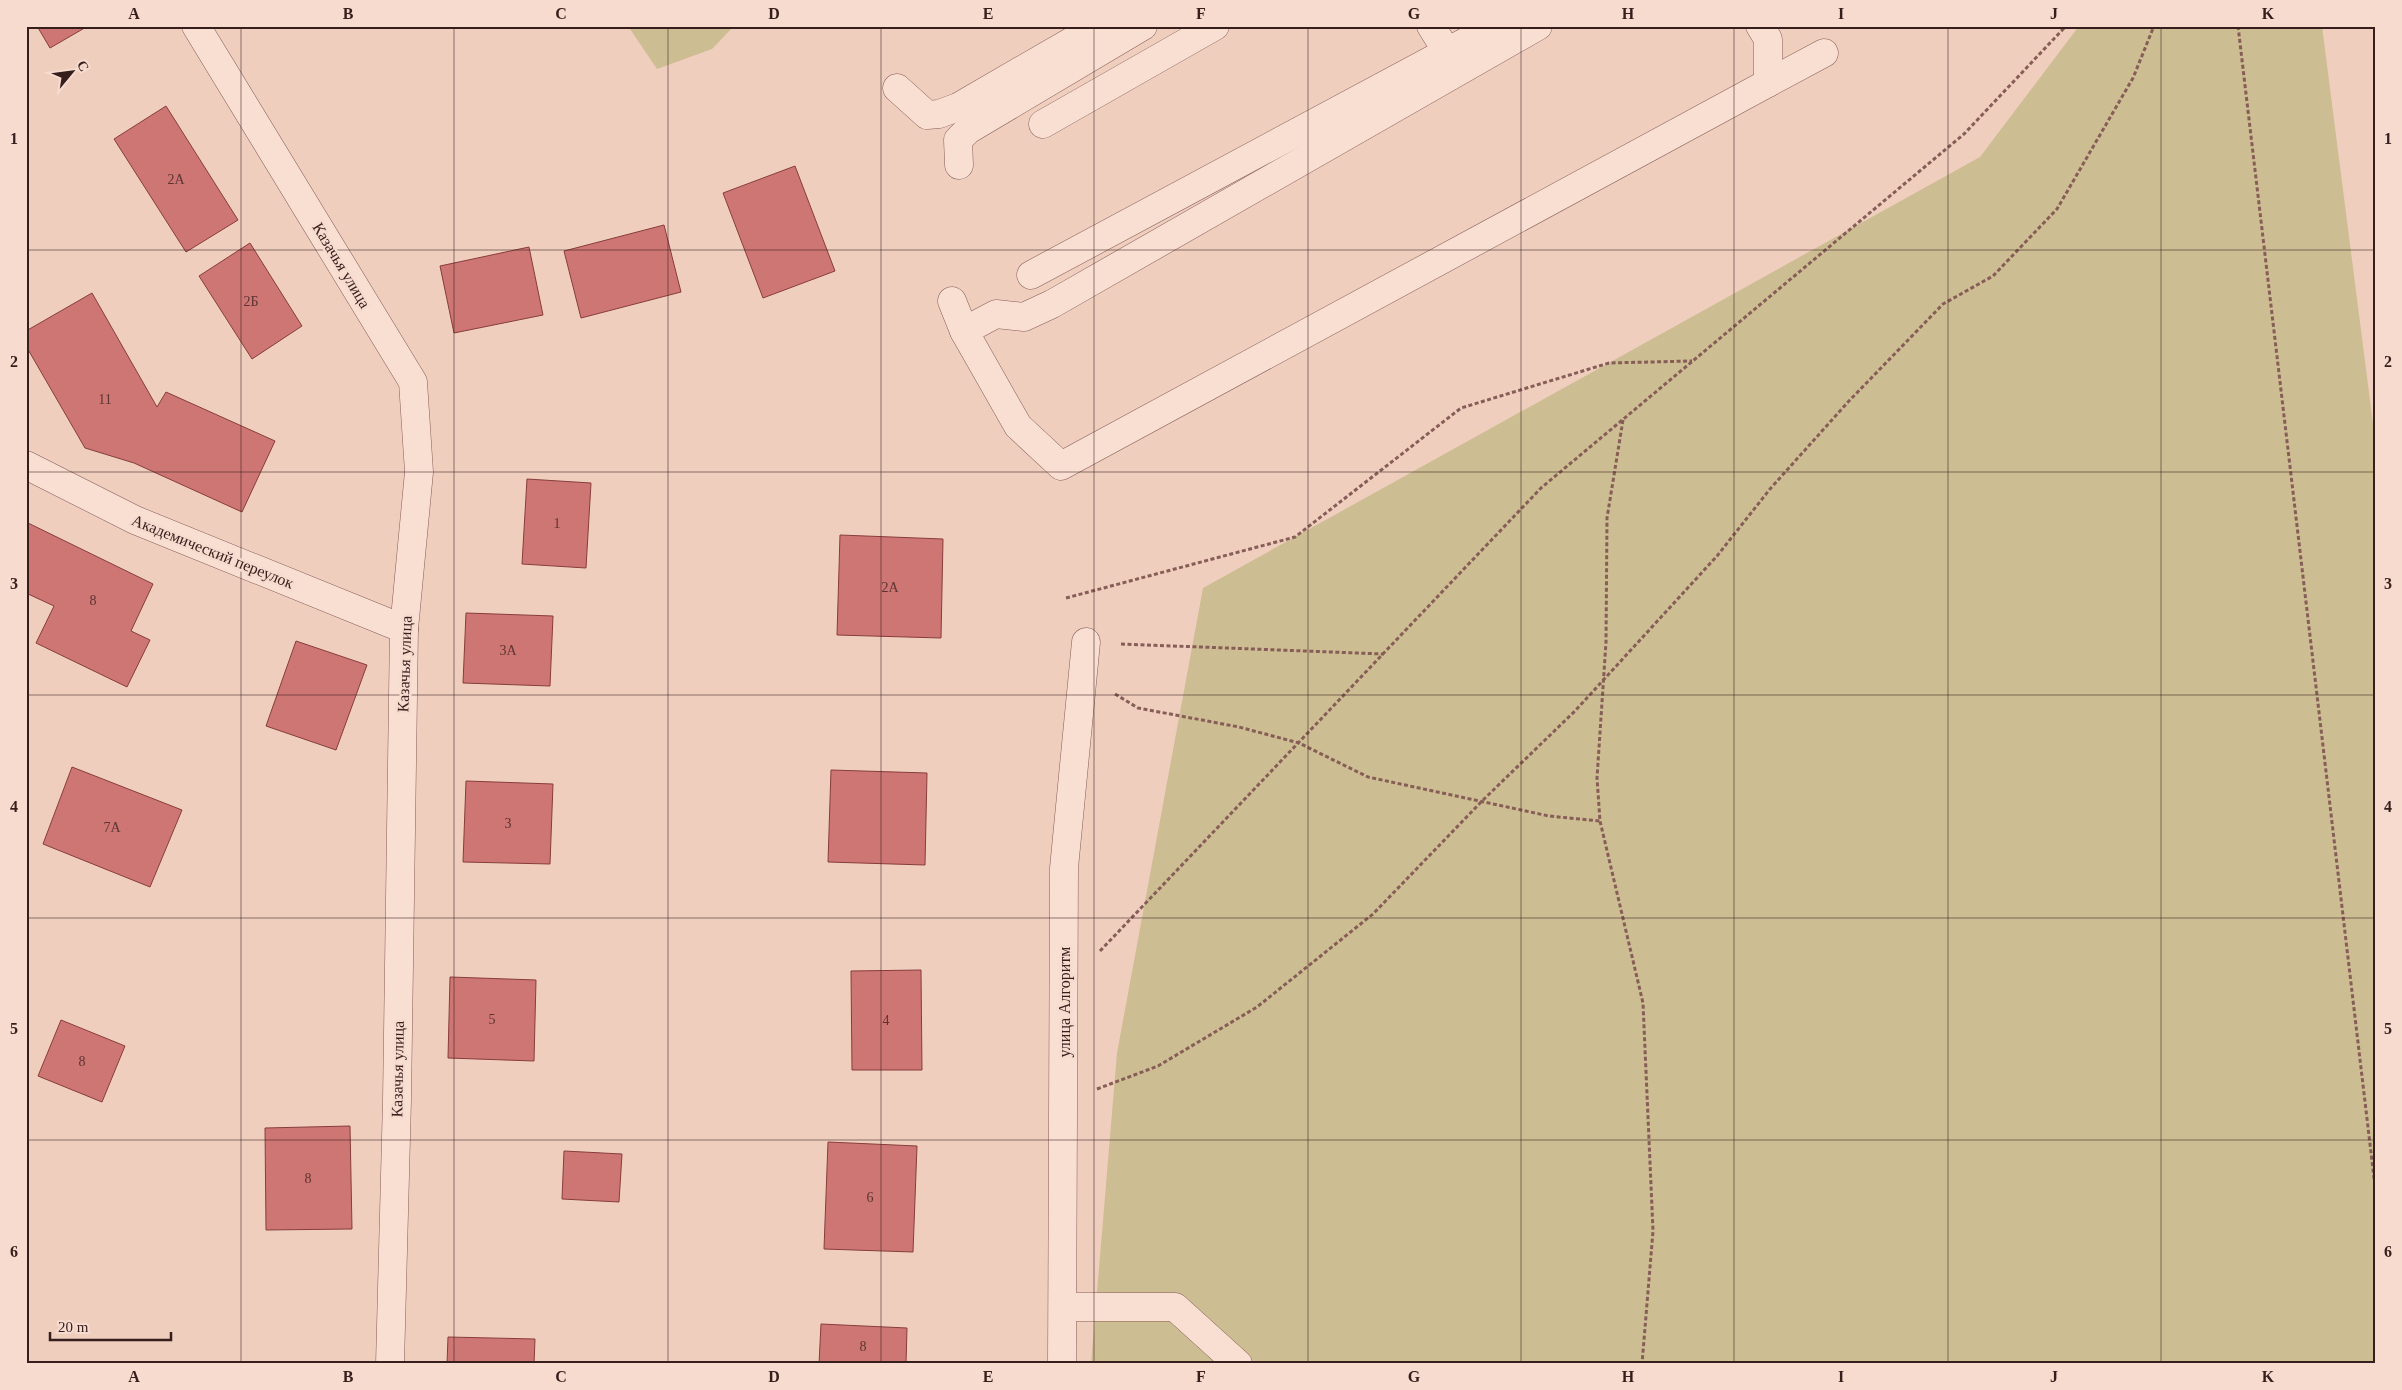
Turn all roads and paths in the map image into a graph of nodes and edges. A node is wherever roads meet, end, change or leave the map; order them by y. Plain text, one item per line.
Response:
1 (196, 26) edge
2 (1098, 26) edge
3 (1143, 26) edge
4 (1215, 26) edge
5 (1431, 26) edge
6 (1495, 26) edge
7 (1538, 26) edge
8 (1760, 26) edge
9 (2066, 26) edge
10 (2154, 26) edge
11 (2238, 26) edge
12 (1447, 52) junction
13 (1824, 53) dead end
14 (1768, 83) junction
15 (898, 88) dead end
16 (1044, 124) dead end
17 (959, 165) dead end
18 (1030, 275) dead end
19 (952, 301) dead end
20 (964, 332) junction
21 (1693, 361) junction
22 (1623, 419) junction
23 (26, 465) edge
24 (1066, 598) dead end
25 (404, 629) junction
26 (1086, 642) joint
27 (1384, 654) junction
28 (1083, 674) junction
29 (1604, 680) junction
30 (1299, 743) junction
31 (1483, 800) junction
32 (1600, 821) junction
33 (1064, 989) junction
34 (1064, 1101) junction
35 (2376, 1195) edge
36 (1063, 1307) junction
37 (390, 1364) edge
38 (1062, 1364) edge
39 (1238, 1364) edge
40 (1642, 1364) edge

1 - 25 street, Казачья улица
2 - 15 street
3 - 17 street
4 - 16 street
5 - 12 street
6 - 12 street
7 - 20 street
8 - 14 street
9 - 21 path
10 - 29 path
11 - 35 path
12 - 18 street
13 - 14 street
14 - 20 street
19 - 20 street
21 - 22 path
21 - 24 path
22 - 27 path
22 - 29 path
23 - 25 street, Академический переулок
25 - 37 street, Казачья улица
26 - 27 path
26 - 28 street, улица Алгоритм
27 - 30 path
28 - 30 path
28 - 33 street, улица Алгоритм
29 - 31 path
29 - 32 path
30 - 31 path
30 - 33 path
31 - 32 path
31 - 34 path
32 - 40 path
33 - 34 street, улица Алгоритм
34 - 36 street, улица Алгоритм
36 - 38 street, улица Алгоритм
36 - 39 street

